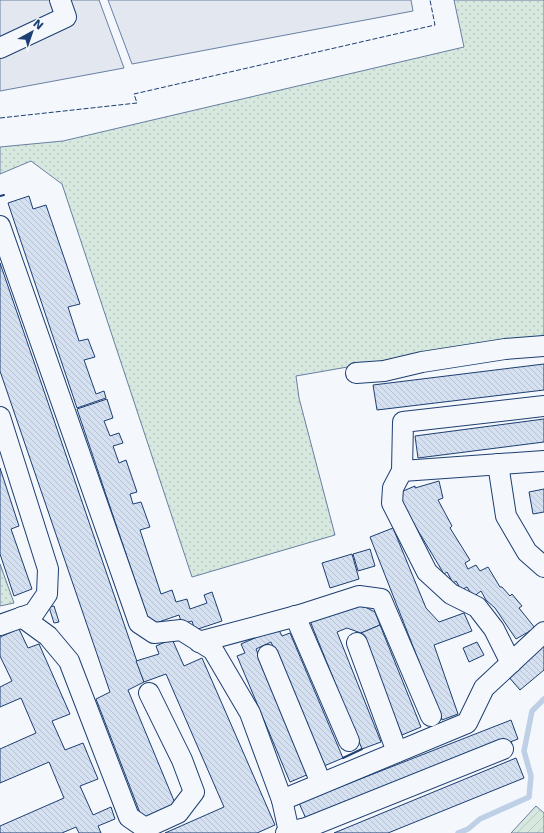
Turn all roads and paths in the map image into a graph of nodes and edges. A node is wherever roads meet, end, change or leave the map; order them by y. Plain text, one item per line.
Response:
1 (60, 0) edge
2 (0, 48) edge
3 (0, 226) edge
4 (544, 346) edge
5 (356, 373) dead end
6 (544, 406) edge
7 (0, 416) edge
8 (544, 461) edge
9 (498, 464) junction
10 (402, 471) junction
11 (544, 567) edge
12 (295, 616) junction
13 (22, 617) junction
14 (0, 625) edge
15 (544, 632) edge
16 (199, 642) junction
17 (357, 643) dead end
18 (268, 654) dead end
19 (511, 663) junction
20 (150, 693) dead end
21 (431, 716) dead end
22 (348, 741) dead end
23 (503, 749) dead end
24 (397, 752) junction
25 (321, 783) junction
26 (282, 800) junction
27 (288, 832) edge

1 - 2 lane
3 - 16 lane
4 - 5 lane
6 - 10 lane
7 - 13 lane
8 - 9 lane
9 - 10 lane
9 - 11 lane
10 - 19 lane
12 - 16 lane
12 - 21 lane
12 - 22 lane
13 - 14 lane
13 - 20 lane
15 - 19 lane
16 - 26 lane
17 - 24 lane
18 - 25 lane
19 - 24 lane
23 - 27 lane
24 - 25 lane
25 - 26 lane
26 - 27 lane

